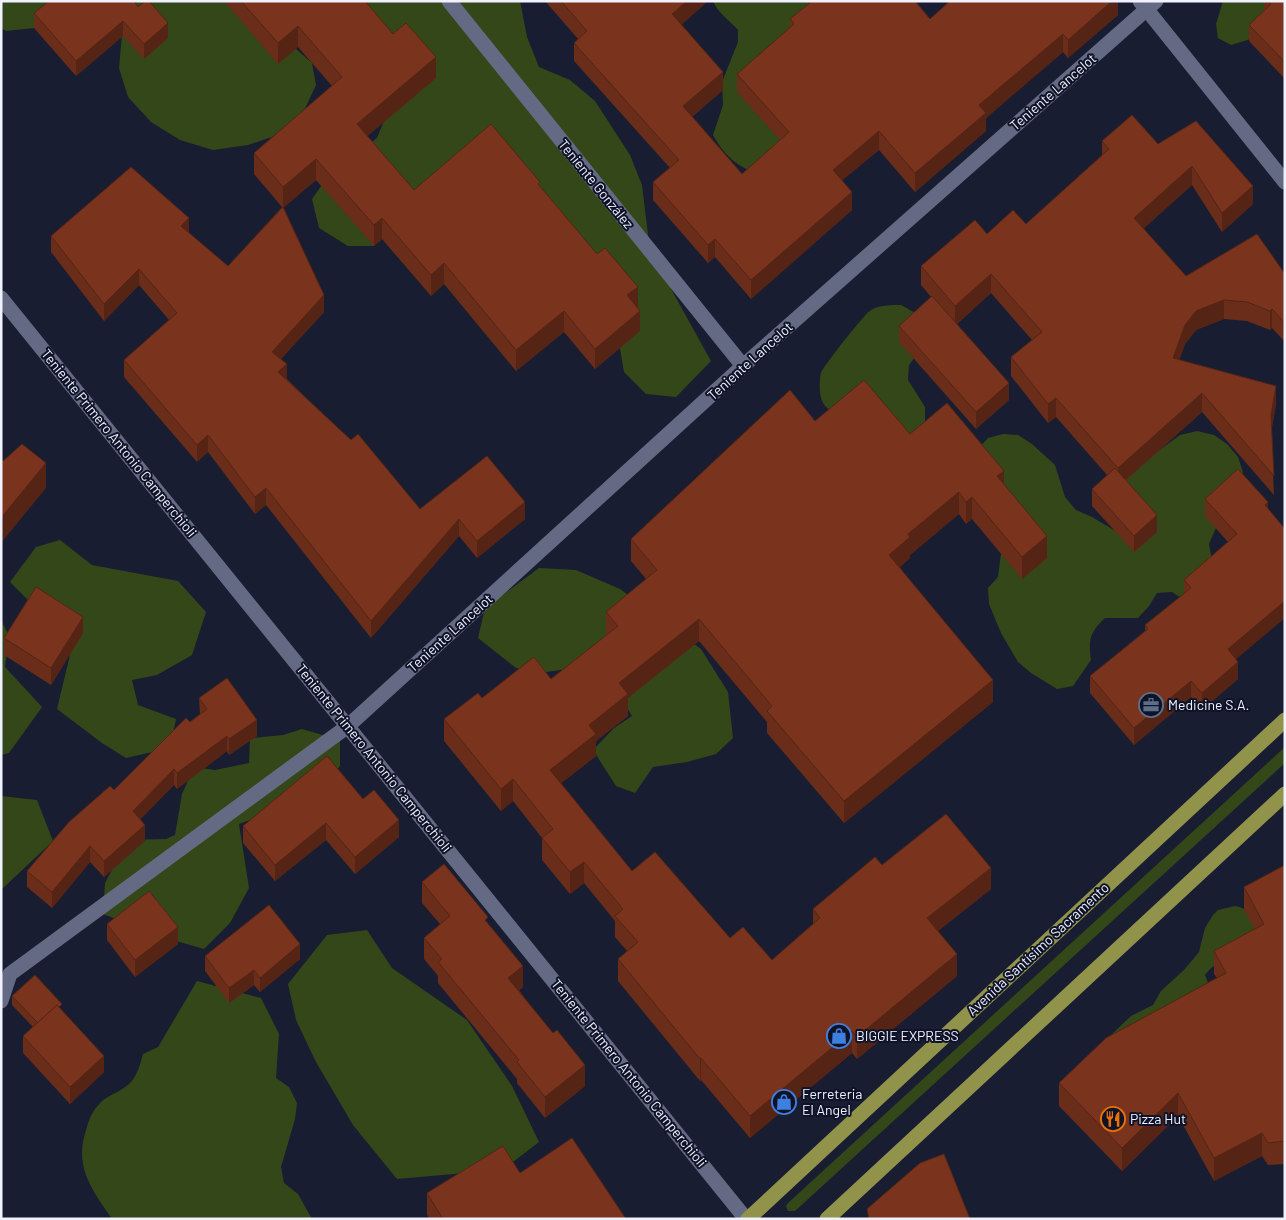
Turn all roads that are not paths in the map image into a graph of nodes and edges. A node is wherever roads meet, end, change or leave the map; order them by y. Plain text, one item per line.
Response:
1 (449, 1) edge
2 (1148, 4) edge
3 (1285, 182) edge
4 (1, 298) edge
5 (743, 366) junction
6 (1285, 720) edge
7 (348, 726) junction
8 (1285, 794) edge
9 (1, 1001) edge
10 (747, 1219) edge
11 (826, 1219) edge

1 - 5 street, Teniente González
2 - 3 street
2 - 5 street, Teniente Lancelot
4 - 7 street, Teniente Primero Antonio Camperchioli
5 - 7 street, Teniente Lancelot
6 - 10 main road, Avenida Santísimo Sacramento
7 - 9 street, Teniente Lancelot
7 - 10 street, Teniente Primero Antonio Camperchioli
8 - 11 main road

